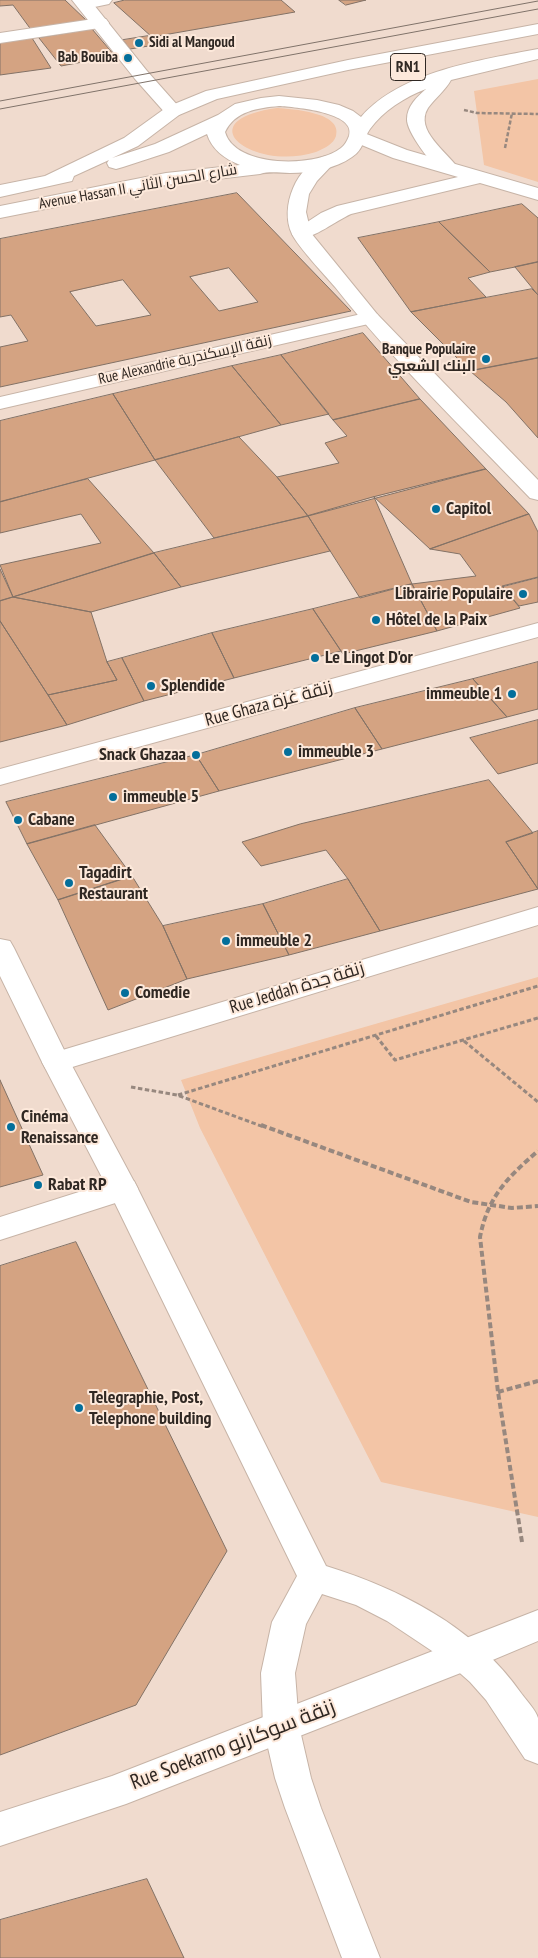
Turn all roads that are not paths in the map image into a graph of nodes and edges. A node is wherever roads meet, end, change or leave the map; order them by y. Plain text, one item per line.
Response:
1 (103, 0) edge
2 (83, 2) edge
3 (100, 23) junction
4 (538, 28) edge
5 (0, 38) edge
6 (538, 38) edge
7 (538, 54) edge
8 (442, 78) junction
9 (341, 84) dead end
10 (324, 89) dead end
11 (279, 101) junction
12 (173, 111) junction
13 (223, 119) junction
14 (359, 134) junction
15 (326, 162) junction
16 (277, 167) junction
17 (449, 168) junction
18 (481, 177) junction
19 (47, 182) junction
20 (0, 191) edge
21 (538, 194) edge
22 (538, 205) edge
23 (0, 212) edge
24 (302, 234) junction
25 (370, 318) junction
26 (0, 403) edge
27 (533, 482) edge
28 (538, 630) edge
29 (0, 777) edge
30 (538, 916) edge
31 (0, 948) edge
32 (56, 1062) junction
33 (123, 1189) junction
34 (0, 1228) edge
35 (314, 1577) junction
36 (538, 1625) edge
37 (464, 1656) junction
38 (281, 1726) junction
39 (538, 1748) edge
40 (0, 1829) edge
41 (360, 1958) edge

1 - 2 main road
2 - 3 main road
3 - 5 main road
3 - 12 main road
4 - 12 main road
6 - 9 main road, RN1
7 - 8 main road, RN1
8 - 14 main road, RN1
8 - 17 main road
10 - 11 main road
11 - 13 main road, Avenue Hassan II شارع الحسن الثاني
11 - 14 main road
12 - 19 main road
13 - 16 main road, RN1
13 - 19 main road, Avenue Hassan II شارع الحسن الثاني
14 - 15 main road, RN1
14 - 17 main road
15 - 16 main road, RN1
15 - 24 main road
16 - 23 main road, Avenue Hassan II شارع الحسن الثاني / RN1
17 - 18 main road
18 - 21 main road
18 - 22 main road
18 - 24 main road
19 - 20 main road, Avenue Hassan II شارع الحسن الثاني
24 - 25 main road
25 - 26 main road, Rue Alexandrie زنقة الإسكندرية
25 - 27 main road
28 - 29 main road, Rue Ghaza زنقة غزة
30 - 32 main road, Rue Jeddah زنقة جدة
31 - 32 main road
32 - 33 main road
33 - 34 main road
33 - 35 main road
35 - 37 main road
35 - 38 main road
36 - 37 main road, Rue Soekarno زنقة سوكارنو
37 - 38 main road, Rue Soekarno زنقة سوكارنو
37 - 39 main road
38 - 40 main road, Rue Soekarno زنقة سوكارنو
38 - 41 main road

